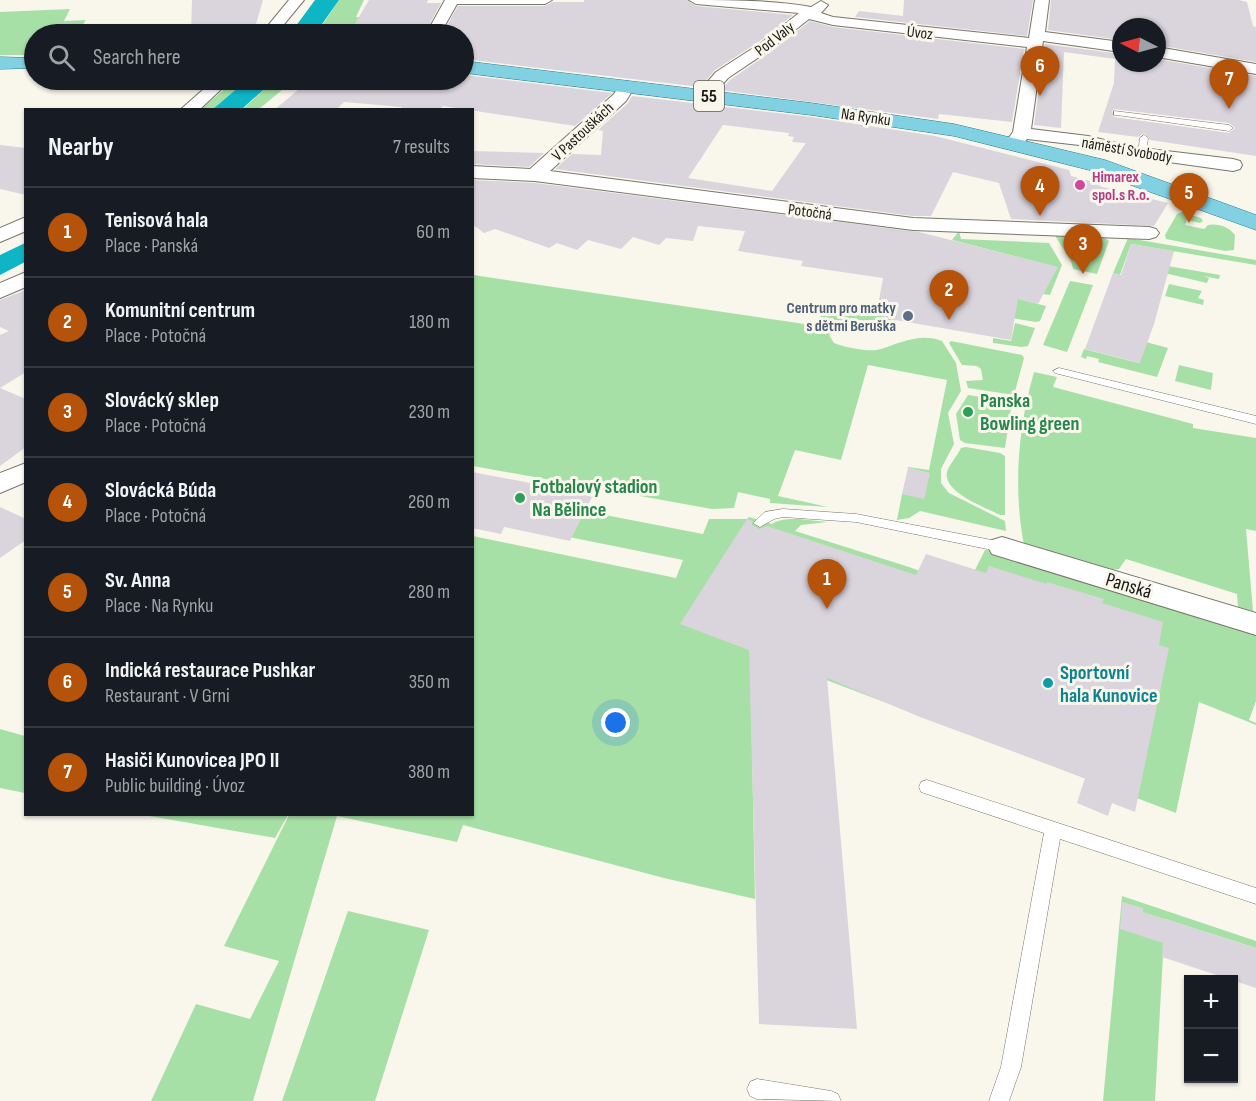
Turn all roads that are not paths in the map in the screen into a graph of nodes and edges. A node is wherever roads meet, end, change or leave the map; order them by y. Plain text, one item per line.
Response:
1 (297, 0) edge
2 (452, 0) edge
3 (545, 0) edge
4 (696, 0) edge
5 (1042, 0) edge
6 (813, 9) edge
7 (277, 24) edge
8 (439, 24) edge
9 (1035, 40) junction
10 (1112, 46) edge
11 (1166, 54) edge
12 (0, 63) edge
13 (24, 63) edge
14 (474, 68) edge
15 (1256, 69) edge
16 (627, 86) junction
17 (211, 90) edge
18 (703, 96) junction
19 (190, 108) edge
20 (1117, 112) dead end
21 (1173, 120) junction
22 (1145, 126) dead end
23 (1229, 128) dead end
24 (1018, 138) junction
25 (1233, 165) dead end
26 (474, 172) edge
27 (534, 175) junction
28 (1256, 223) edge
29 (24, 224) edge
30 (1149, 233) dead end
31 (0, 236) edge
32 (24, 279) edge
33 (0, 291) edge
34 (1059, 371) dead end
35 (1256, 420) edge
36 (24, 472) edge
37 (0, 484) edge
38 (760, 523) dead end
39 (1002, 547) joint
40 (1256, 624) edge
41 (927, 787) dead end
42 (1053, 829) junction
43 (1256, 896) edge
44 (757, 1089) dead end
45 (831, 1101) edge
46 (999, 1101) edge

1 - 7 street
2 - 3 street
2 - 8 street
4 - 6 street, Pod Valy
5 - 9 street
6 - 9 street, Úvoz
6 - 18 street, Pod Valy
9 - 10 street, Úvoz
9 - 24 street
11 - 15 street
12 - 13 main road
14 - 16 main road, Na Rynku / 55
16 - 18 main road, Na Rynku / 55
16 - 27 street, V Pastouškách
17 - 19 street
18 - 24 main road, Na Rynku / 55
20 - 21 lane
21 - 22 lane
21 - 23 lane
24 - 25 street, náměstí Svobody
24 - 28 main road, Na Rynku / 55
26 - 27 street, Potočná
27 - 30 street, Potočná
29 - 31 street
32 - 33 street
34 - 35 lane
36 - 37 street
38 - 39 lane
39 - 40 street, Panská
41 - 42 lane
42 - 43 lane
42 - 46 lane
44 - 45 lane

